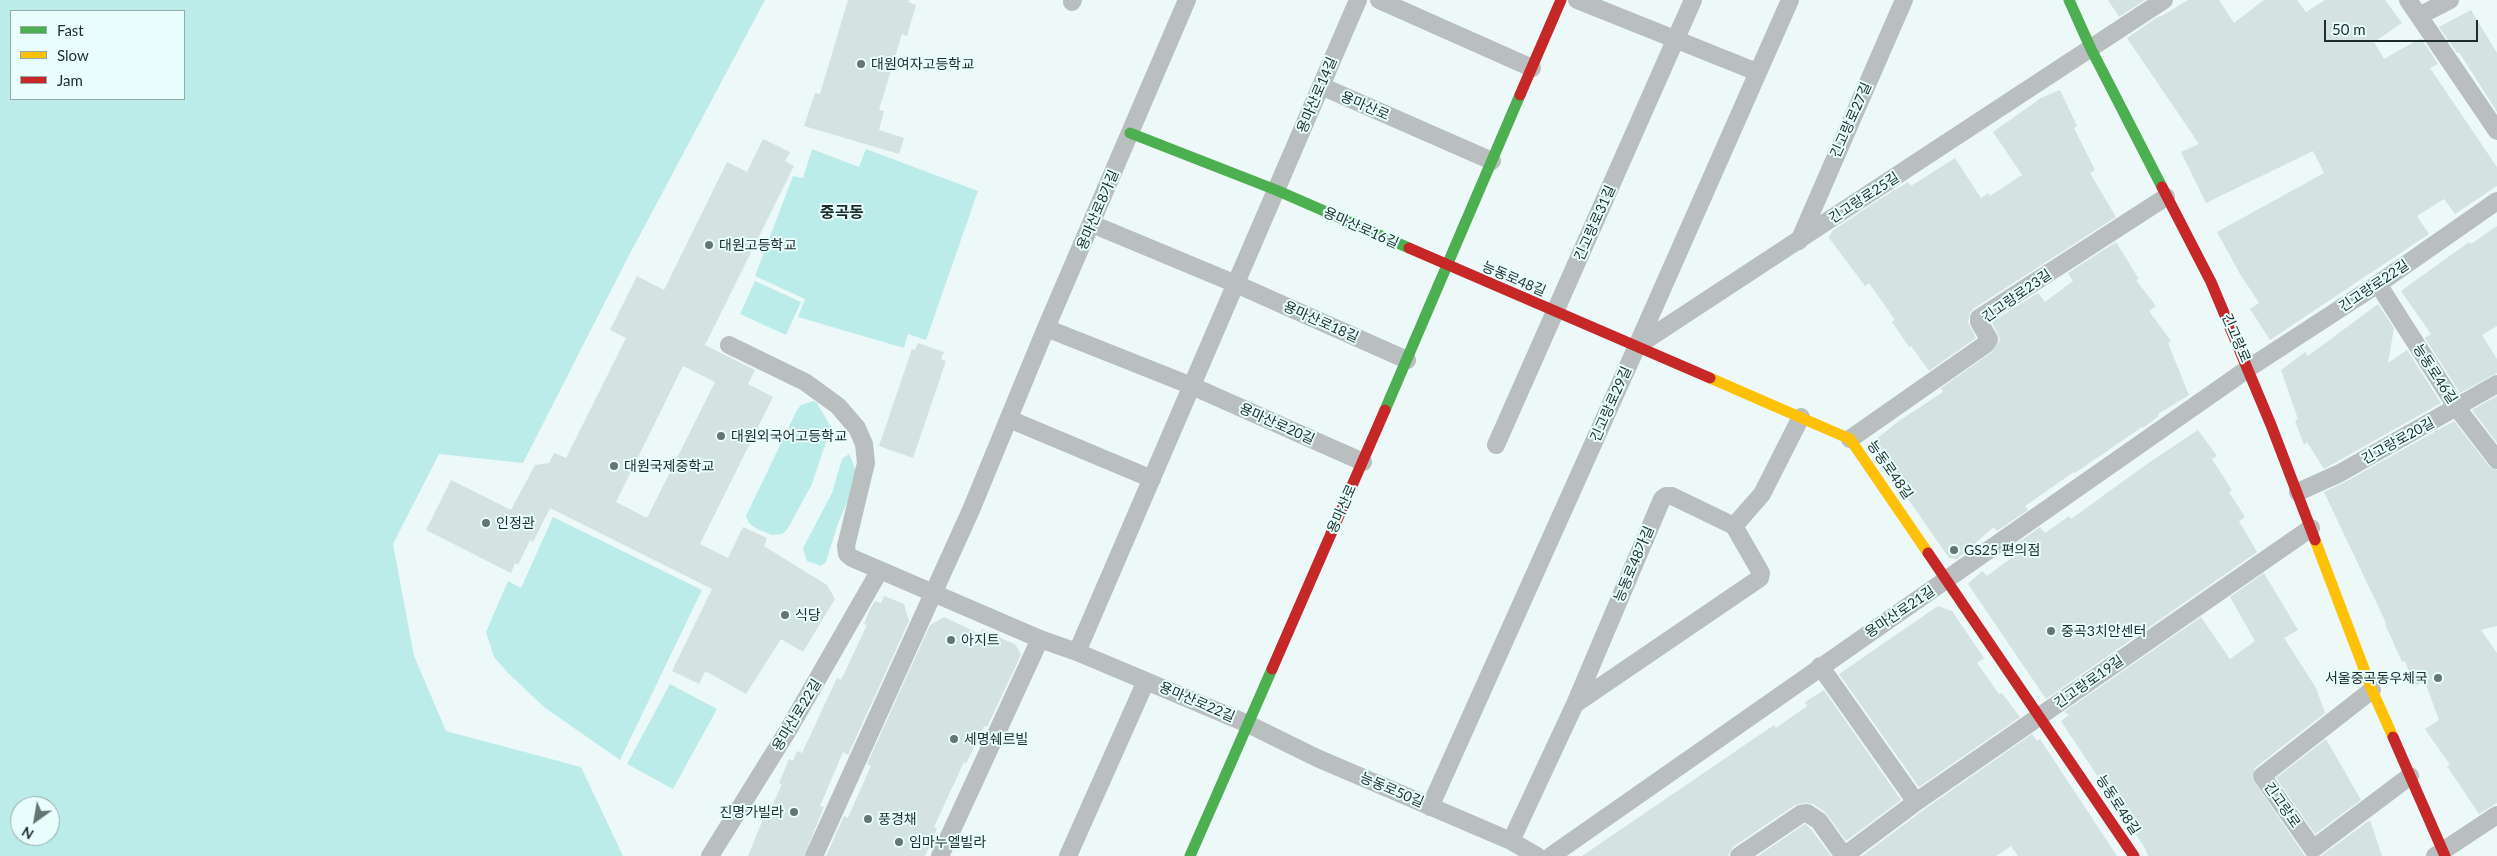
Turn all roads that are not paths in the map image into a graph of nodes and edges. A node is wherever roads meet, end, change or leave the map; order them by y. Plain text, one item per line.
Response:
1 (1187, 0) edge
2 (1358, 0) edge
3 (1380, 0) edge
4 (1561, 0) edge
5 (1577, 0) edge
6 (1693, 0) edge
7 (1790, 0) edge
8 (1904, 0) edge
9 (2069, 0) edge
10 (2164, 0) edge
11 (2408, 0) edge
12 (2450, 0) edge
13 (2419, 16) junction
14 (1676, 40) junction
15 (2091, 49) junction
16 (1532, 68) junction
17 (1757, 72) junction
18 (1321, 86) junction
19 (2497, 131) edge
20 (1130, 133) junction
21 (1492, 161) junction
22 (1276, 190) junction
23 (2166, 197) junction
24 (2497, 202) edge
25 (1092, 224) junction
26 (1799, 240) junction
27 (1447, 266) junction
28 (1236, 284) junction
29 (2378, 284) junction
30 (1556, 313) junction
31 (1046, 328) junction
32 (729, 344) dead end
33 (1637, 346) junction
34 (1407, 360) junction
35 (2249, 368) junction
36 (2497, 384) edge
37 (1192, 386) junction
38 (2457, 408) junction
39 (1801, 417) junction
40 (1009, 419) junction
41 (1850, 439) junction
42 (1496, 445) dead end
43 (2497, 460) edge
44 (1363, 462) junction
45 (1152, 479) junction
46 (2298, 492) junction
47 (1734, 526) junction
48 (2311, 528) junction
49 (880, 570) junction
50 (1948, 580) junction
51 (935, 593) junction
52 (1040, 639) junction
53 (1078, 652) junction
54 (1820, 666) junction
55 (1146, 680) junction
56 (2372, 690) junction
57 (1575, 704) junction
58 (2041, 716) junction
59 (1248, 724) junction
60 (2410, 776) junction
61 (1916, 802) junction
62 (1430, 807) junction
63 (2497, 815) edge
64 (1511, 841) junction
65 (2441, 854) edge
66 (710, 856) edge
67 (814, 856) edge
68 (940, 856) edge
69 (1068, 856) edge
70 (1190, 856) edge
71 (1537, 856) edge
72 (1551, 856) edge
73 (1739, 856) edge
74 (1844, 856) edge
75 (2134, 856) edge

1 - 20 street, 용마산로8가길
2 - 18 street, 용마산로14길
3 - 16 street
4 - 16 main road, 용마산로
5 - 14 street
6 - 14 street, 긴고랑로31길
7 - 17 street, 긴고랑로29길
8 - 26 street, 긴고랑로27길
9 - 15 main road, 긴고랑로
10 - 15 street, 긴고랑로25길
11 - 13 street
12 - 13 street
13 - 19 street
14 - 17 street
14 - 30 street, 긴고랑로31길
15 - 23 main road, 긴고랑로
15 - 26 street, 긴고랑로25길
16 - 21 main road, 용마산로
17 - 33 street, 긴고랑로29길
18 - 21 street, 용마산로
18 - 22 street, 용마산로14길
20 - 22 main road, 용마산로16길
20 - 25 street, 용마산로8가길
21 - 27 main road, 용마산로
22 - 27 main road, 용마산로16길
22 - 28 street
23 - 35 main road, 긴고랑로
23 - 41 street, 긴고랑로23길
24 - 29 street, 긴고랑로22길
25 - 28 street, 용마산로18길
25 - 31 street, 용마산로8가길
26 - 33 street, 긴고랑로25길
27 - 30 main road, 능동로48길
27 - 34 main road, 용마산로
28 - 34 street, 용마산로18길
28 - 37 street
29 - 35 street, 긴고랑로22길
29 - 38 street, 능동로46길
30 - 33 main road, 능동로48길
30 - 42 street, 긴고랑로31길
31 - 37 street, 용마산로20길
31 - 40 street, 용마산로8가길
32 - 49 street, 용마산로22길
33 - 39 main road, 능동로48길
33 - 62 street, 긴고랑로29길
34 - 44 main road, 용마산로
35 - 46 main road, 긴고랑로
35 - 50 street, 용마산로21길
36 - 38 street, 긴고랑로20길
37 - 44 street, 용마산로20길
37 - 45 street
38 - 43 street, 능동로46길
38 - 46 street, 긴고랑로20길
39 - 41 main road, 능동로48길
39 - 47 street
40 - 45 street
40 - 51 street, 용마산로8가길
41 - 50 main road, 능동로48길
44 - 59 main road, 용마산로
45 - 53 street
46 - 48 main road, 긴고랑로
47 - 57 street
47 - 57 street, 능동로48가길
48 - 56 main road, 긴고랑로
48 - 58 street, 긴고랑로19길
49 - 51 street, 용마산로22길
49 - 66 street, 용마산로22길
50 - 54 street, 용마산로21길
50 - 58 main road, 능동로48길
51 - 52 street, 용마산로22길
51 - 67 street
52 - 53 street, 용마산로22길
52 - 68 street
53 - 55 street, 용마산로22길
54 - 61 street
54 - 72 street, 용마산로21길
55 - 59 street, 용마산로22길
55 - 69 street, 용마산로22길
56 - 60 main road, 긴고랑로
56 - 60 street, 긴고랑로
57 - 64 street, 능동로48가길
58 - 61 street, 긴고랑로19길
58 - 75 main road, 능동로48길
59 - 62 street, 능동로50길
59 - 70 main road, 용마산로
60 - 65 main road, 긴고랑로
61 - 74 street, 긴고랑로19길
62 - 64 street, 능동로50길
63 - 65 street
64 - 71 street, 능동로50길
73 - 74 street, 긴고랑로19길

